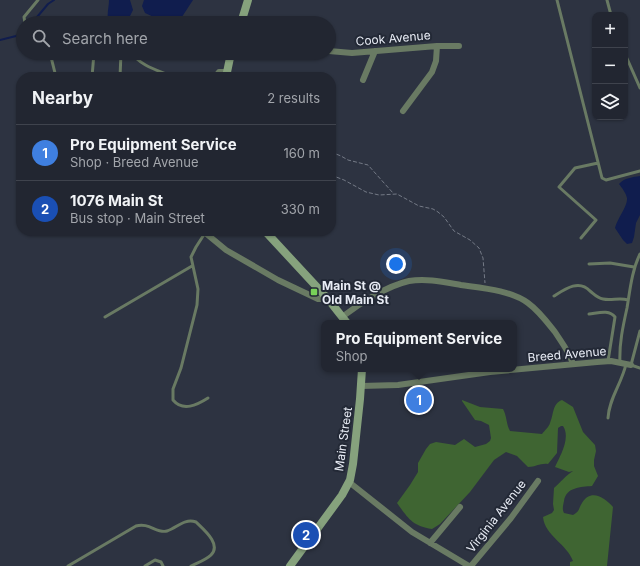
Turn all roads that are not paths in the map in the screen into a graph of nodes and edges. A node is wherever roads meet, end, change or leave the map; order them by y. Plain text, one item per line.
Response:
1 (38, 0) edge
2 (248, 0) edge
3 (557, 0) edge
4 (607, 0) edge
5 (610, 12) edge
6 (25, 16) edge
7 (243, 16) edge
8 (437, 46) junction
9 (459, 46) dead end
10 (375, 51) junction
11 (336, 52) edge
12 (52, 60) edge
13 (93, 60) edge
14 (121, 60) edge
15 (139, 60) edge
16 (229, 60) edge
17 (628, 61) edge
18 (55, 72) edge
19 (92, 72) edge
20 (120, 72) edge
21 (163, 72) edge
22 (226, 72) edge
23 (362, 80) dead end
24 (640, 88) edge
25 (403, 111) dead end
26 (598, 163) junction
27 (640, 171) edge
28 (202, 236) edge
29 (209, 236) edge
30 (270, 236) edge
31 (581, 238) dead end
32 (640, 254) edge
33 (589, 264) dead end
34 (192, 266) junction
35 (634, 267) junction
36 (554, 296) dead end
37 (328, 299) junction
38 (628, 300) junction
39 (589, 314) dead end
40 (105, 317) dead end
41 (345, 320) edge
42 (640, 331) edge
43 (638, 346) edge
44 (608, 361) junction
45 (573, 364) junction
46 (625, 364) junction
47 (640, 368) edge
48 (517, 369) edge
49 (362, 372) edge
50 (490, 372) edge
51 (361, 386) junction
52 (208, 398) dead end
53 (608, 418) dead end
54 (538, 480) dead end
55 (349, 482) junction
56 (460, 507) dead end
57 (430, 543) junction
58 (68, 566) edge
59 (145, 566) edge
60 (164, 566) edge
61 (191, 566) edge
62 (290, 566) edge
63 (470, 566) edge

1 - 6 lane
2 - 7 main road
3 - 26 lane
4 - 5 lane
8 - 9 street, Cook Avenue
8 - 10 street, Cook Avenue
8 - 25 street
10 - 11 street, Cook Avenue
10 - 23 street
12 - 18 lane
13 - 19 lane
14 - 20 lane
15 - 21 lane
16 - 22 main road
17 - 24 lane
26 - 27 lane
26 - 31 lane
28 - 34 lane
29 - 37 street
30 - 37 main road
32 - 35 lane
33 - 35 lane
34 - 40 lane
34 - 52 lane
35 - 38 lane
36 - 38 lane
37 - 41 main road
38 - 46 lane
39 - 44 lane
41 - 45 street
42 - 43 lane
43 - 46 lane
44 - 45 street, Breed Avenue
44 - 46 street, Breed Avenue
45 - 48 street, Breed Avenue
46 - 47 lane
46 - 53 lane
49 - 51 main road, Main Street
50 - 51 street, Breed Avenue
51 - 55 main road, Main Street
54 - 63 street, Virginia Avenue
55 - 57 street
55 - 62 main road, Main Street
56 - 57 street
57 - 63 street
58 - 61 lane
59 - 60 lane

